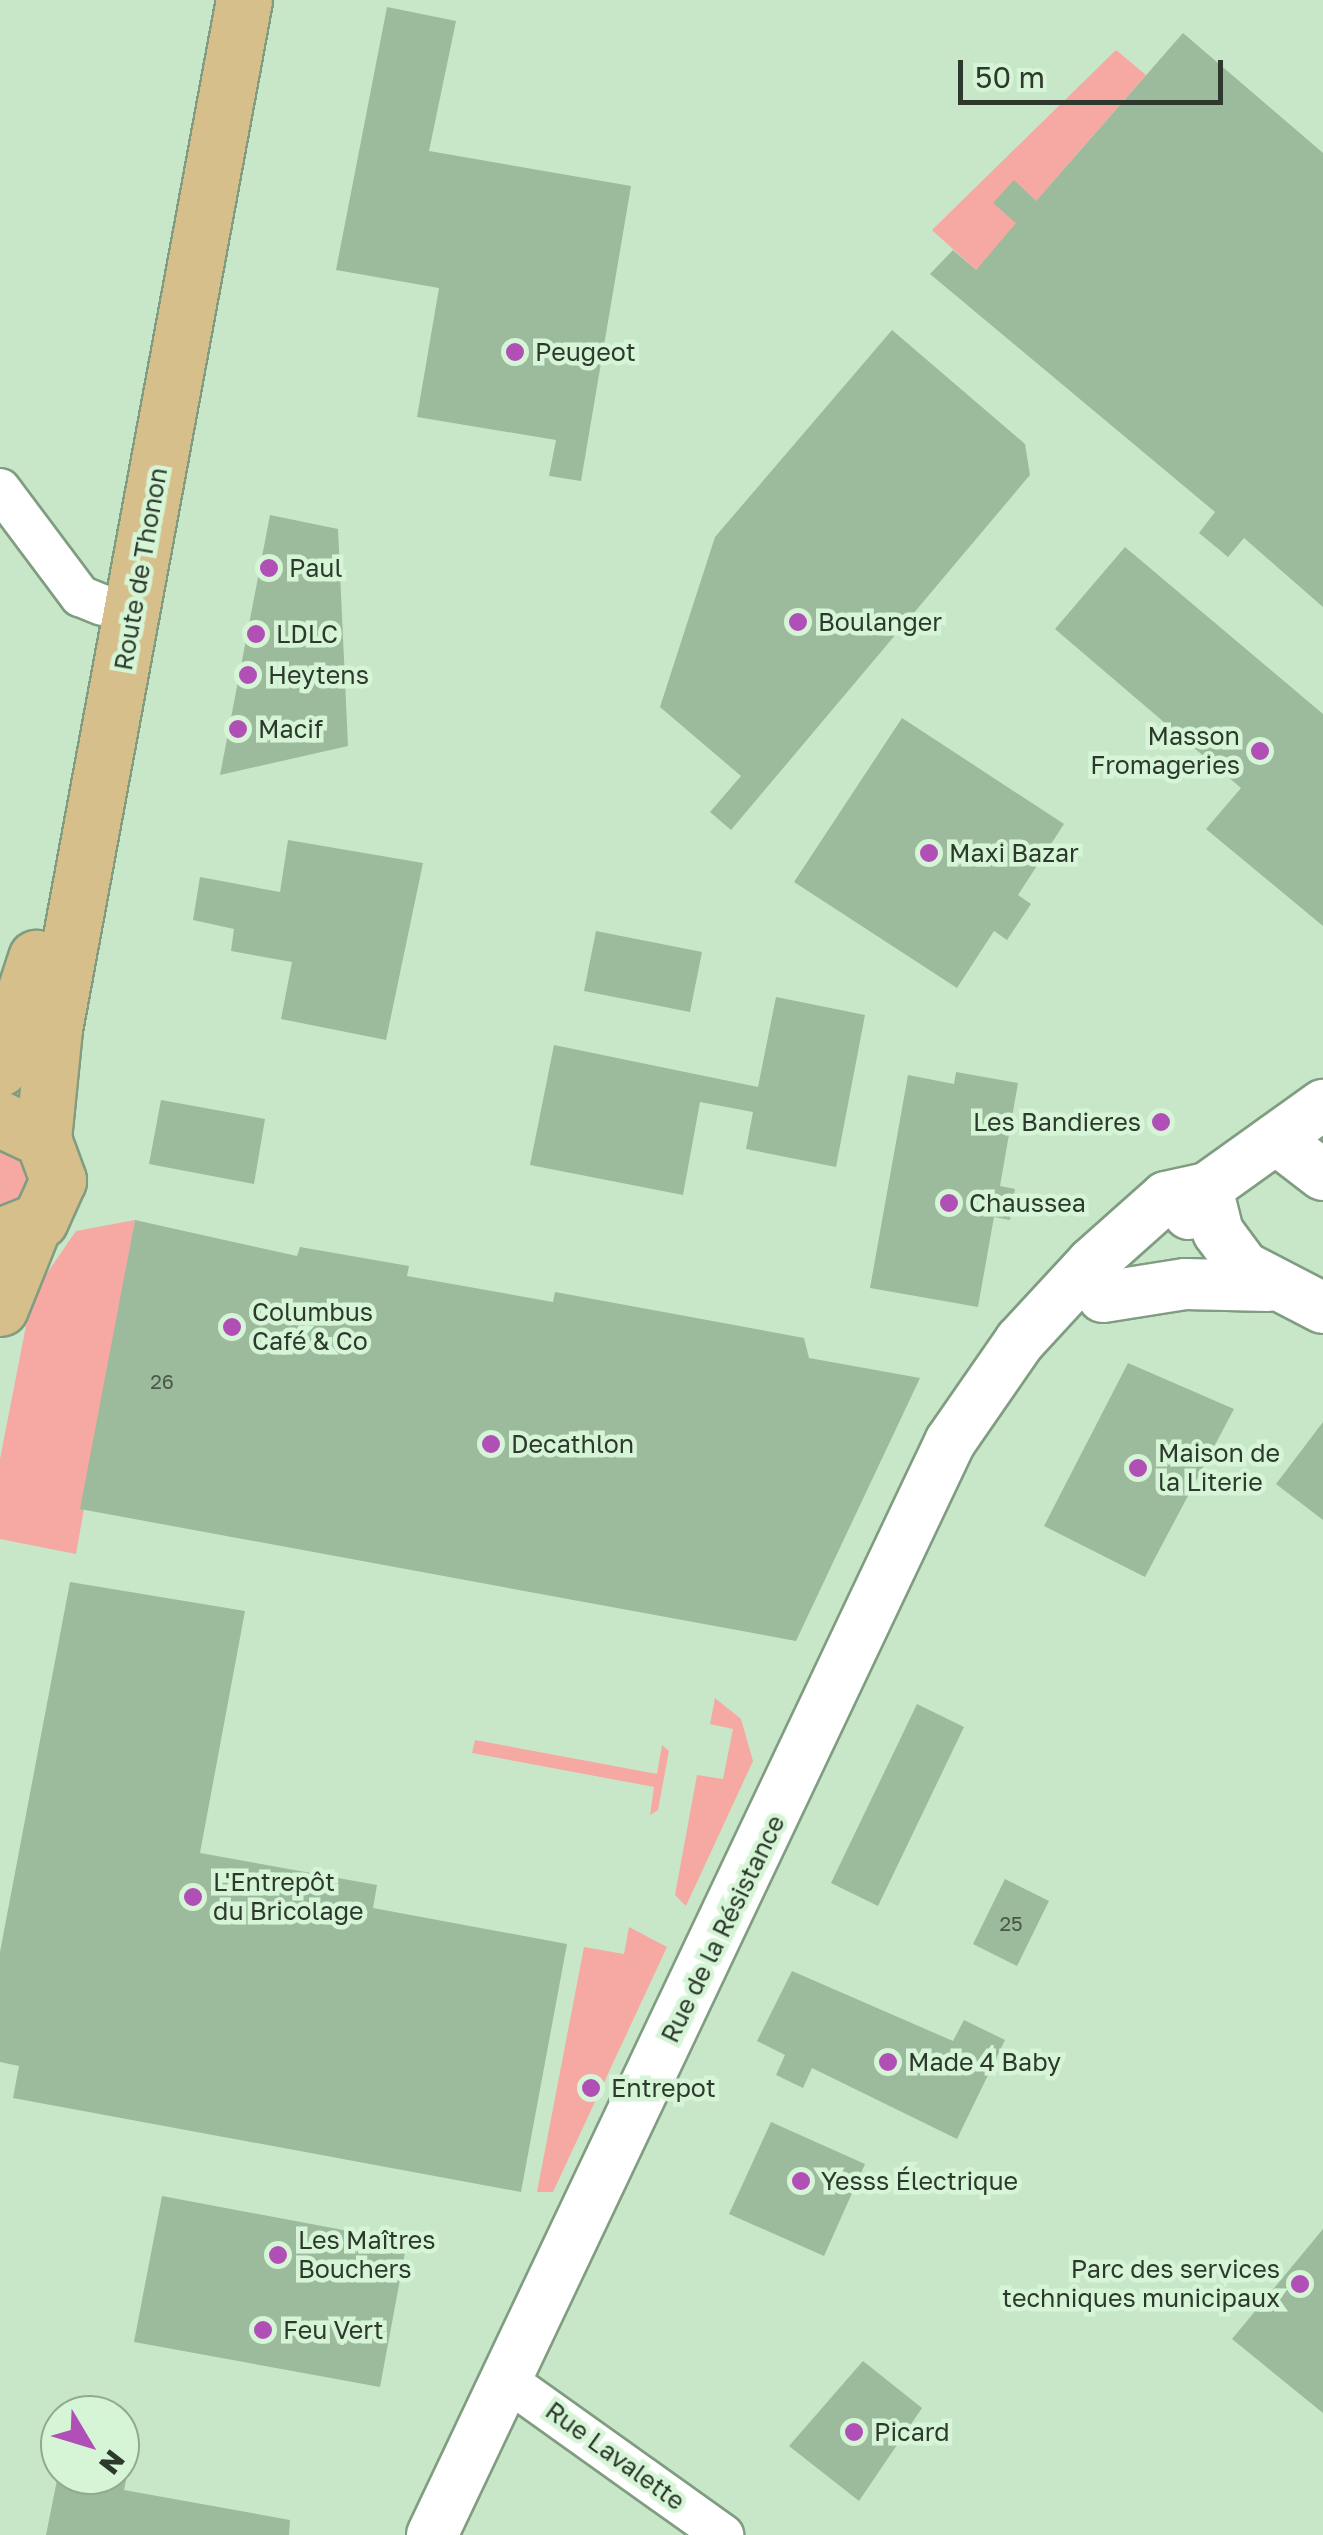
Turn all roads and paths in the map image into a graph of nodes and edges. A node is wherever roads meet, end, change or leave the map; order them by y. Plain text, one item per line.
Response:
1 (208, 0) edge
2 (244, 0) edge
3 (0, 489) edge
4 (102, 605) junction
5 (0, 1068) edge
6 (1323, 1105) edge
7 (22, 1129) edge
8 (1276, 1139) junction
9 (1323, 1174) edge
10 (1207, 1188) junction
11 (17, 1231) edge
12 (1268, 1286) junction
13 (1103, 1297) junction
14 (0, 1308) edge
15 (1323, 1308) edge
16 (910, 1540) junction
17 (506, 2380) junction
18 (432, 2535) edge
19 (723, 2535) edge

1 - 4 main road, Route de Thonon
2 - 7 main road, Route de Thonon
3 - 4 street
4 - 5 main road, Route de Thonon
6 - 8 street, Rue de la Résistance
7 - 11 main road
8 - 9 street
8 - 10 street, Rue de la Résistance
10 - 12 street
10 - 13 street, Rue de la Résistance
10 - 16 street, Rue de la Résistance
11 - 14 main road
12 - 13 street
12 - 15 street
13 - 16 street, Rue de la Résistance
16 - 17 street, Rue de la Résistance
17 - 18 street, Rue de la Résistance
17 - 19 street, Rue Lavalette

